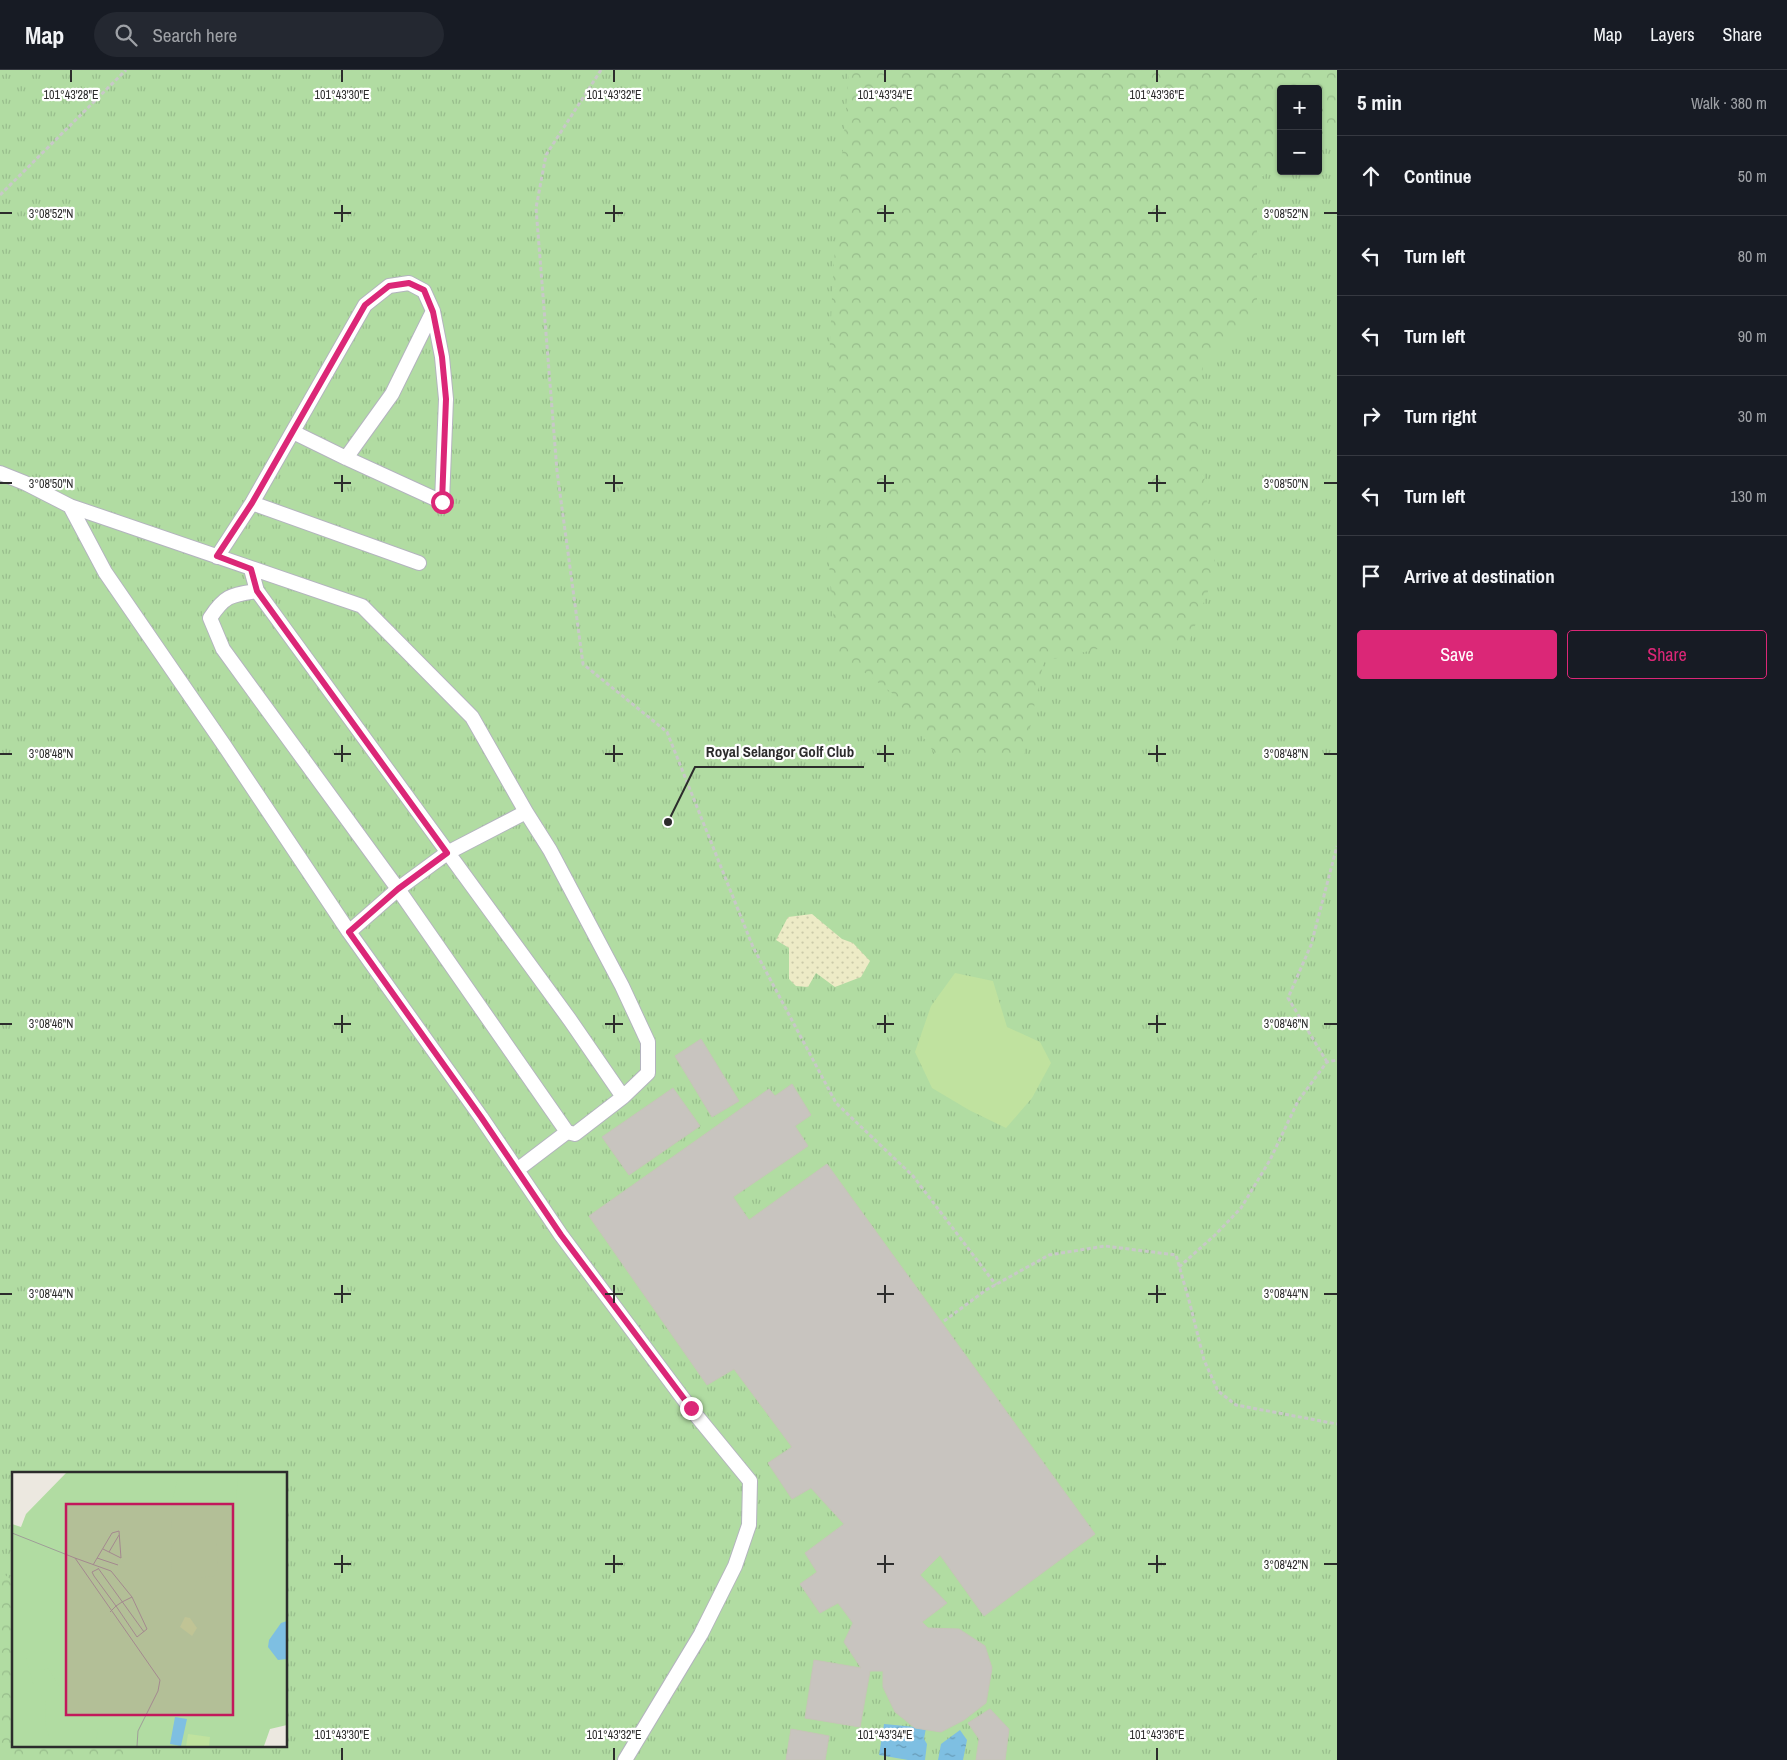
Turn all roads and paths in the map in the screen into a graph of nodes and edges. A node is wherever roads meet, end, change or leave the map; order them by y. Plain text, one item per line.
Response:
1 (126, 70) edge
2 (601, 70) edge
3 (0, 195) edge
4 (433, 312) junction
5 (293, 432) junction
6 (346, 458) junction
7 (0, 474) edge
8 (252, 503) junction
9 (70, 506) junction
10 (217, 556) junction
11 (419, 563) dead end
12 (251, 569) junction
13 (257, 591) junction
14 (526, 812) junction
15 (1337, 846) edge
16 (447, 853) junction
17 (398, 889) junction
18 (349, 932) junction
19 (1337, 1060) edge
20 (1327, 1062) junction
21 (623, 1097) junction
22 (567, 1132) junction
23 (517, 1170) junction
24 (1179, 1267) junction
25 (996, 1284) junction
26 (944, 1322) dead end
27 (1337, 1424) edge
28 (625, 1760) edge

1 - 3 path
2 - 25 path
4 - 5 lane
4 - 6 lane
4 - 6 lane
5 - 6 lane
5 - 8 lane
7 - 9 lane
8 - 10 lane
8 - 11 lane
9 - 10 lane
9 - 18 lane
10 - 12 lane
12 - 13 lane
12 - 14 lane
13 - 16 lane
13 - 17 lane
14 - 16 lane
14 - 21 lane
15 - 20 path
16 - 17 lane
16 - 21 lane
17 - 18 lane
17 - 22 lane
18 - 23 lane
19 - 20 path
20 - 24 path
21 - 22 lane
22 - 23 lane
23 - 28 lane
24 - 25 path
24 - 27 path
25 - 26 path

